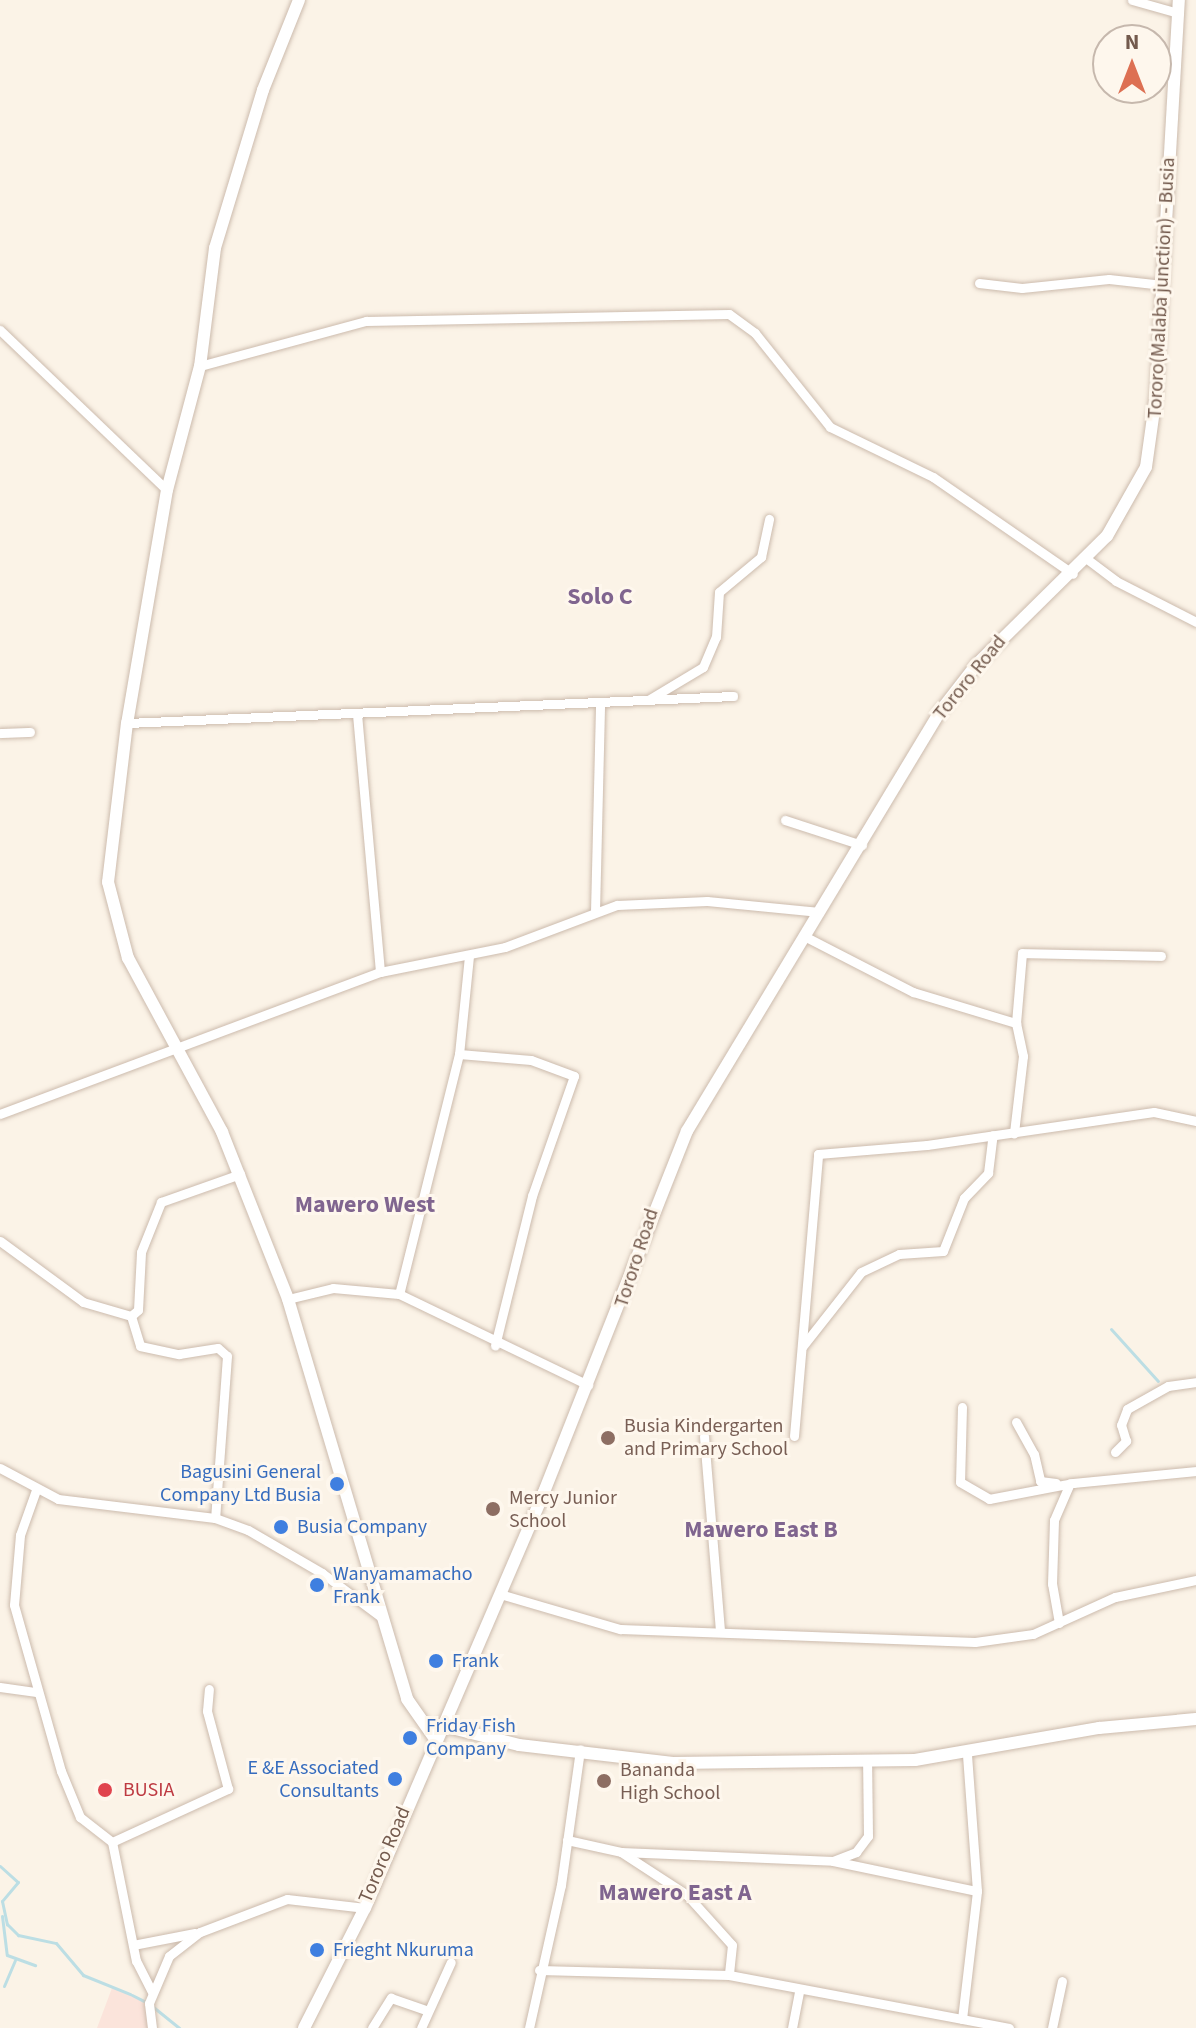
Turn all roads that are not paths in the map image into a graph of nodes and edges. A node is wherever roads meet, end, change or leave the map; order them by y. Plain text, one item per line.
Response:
1 (299, 0) edge
2 (1132, 0) edge
3 (1178, 6) edge
4 (979, 283) dead end
5 (1163, 285) junction
6 (0, 330) edge
7 (200, 366) junction
8 (167, 490) junction
9 (769, 519) dead end
10 (1087, 559) junction
11 (1073, 574) junction
12 (1196, 622) edge
13 (733, 696) dead end
14 (641, 703) junction
15 (600, 705) junction
16 (357, 714) junction
17 (127, 723) junction
18 (30, 732) dead end
19 (0, 733) edge
20 (785, 820) dead end
21 (862, 845) junction
22 (595, 912) junction
23 (819, 912) junction
24 (804, 936) junction
25 (469, 956) junction
26 (1161, 956) dead end
27 (380, 972) junction
28 (1016, 1023) junction
29 (174, 1048) junction
30 (459, 1054) junction
31 (0, 1114) edge
32 (1196, 1121) edge
33 (1014, 1133) junction
34 (993, 1135) junction
35 (240, 1174) junction
36 (0, 1241) edge
37 (399, 1294) junction
38 (288, 1299) junction
39 (131, 1316) junction
40 (495, 1345) junction
41 (802, 1347) junction
42 (1196, 1382) edge
43 (588, 1385) junction
44 (962, 1407) dead end
45 (1016, 1422) dead end
46 (704, 1436) dead end
47 (794, 1436) dead end
48 (1115, 1452) dead end
49 (0, 1468) edge
50 (1196, 1471) edge
51 (1073, 1483) junction
52 (36, 1490) junction
53 (215, 1518) junction
54 (1196, 1580) edge
55 (500, 1594) junction
56 (381, 1617) junction
57 (1059, 1623) junction
58 (720, 1629) junction
59 (0, 1687) edge
60 (209, 1689) dead end
61 (35, 1692) junction
62 (1196, 1719) edge
63 (440, 1725) junction
64 (435, 1739) junction
65 (580, 1749) junction
66 (967, 1755) junction
67 (867, 1759) junction
68 (567, 1840) junction
69 (112, 1842) junction
70 (621, 1852) junction
71 (833, 1861) junction
72 (977, 1891) junction
73 (365, 1908) junction
74 (200, 1932) junction
75 (133, 1945) junction
76 (451, 1962) dead end
77 (539, 1970) junction
78 (729, 1975) junction
79 (1062, 1981) dead end
80 (152, 1992) junction
81 (799, 1993) junction
82 (428, 2011) junction
83 (962, 2019) junction
84 (152, 2028) edge
85 (304, 2028) edge
86 (372, 2028) edge
87 (421, 2028) edge
88 (529, 2028) edge
89 (792, 2028) edge
90 (1009, 2028) edge
91 (1052, 2028) edge

1 - 7 main road
2 - 3 street
3 - 5 main road, Tororo(Malaba junction) - Busia
4 - 5 street
5 - 10 main road, Tororo(Malaba junction) - Busia
6 - 8 street
7 - 8 main road
7 - 11 street
8 - 17 main road
9 - 14 street
10 - 11 main road, Tororo Road
10 - 12 street
11 - 21 main road, Tororo Road
13 - 14 street
14 - 15 street
15 - 16 street
15 - 22 street
16 - 17 street
16 - 27 street
17 - 29 main road
18 - 19 street
20 - 21 street
21 - 23 main road, Tororo Road
22 - 23 street
22 - 25 street
23 - 24 main road, Tororo Road
24 - 28 street
24 - 43 main road, Tororo Road
25 - 27 street
25 - 30 street
26 - 28 street
27 - 29 street
28 - 33 street
29 - 31 street
29 - 35 main road
30 - 37 street
30 - 40 street
32 - 33 street
33 - 34 street
34 - 41 street
34 - 41 street
35 - 38 main road
35 - 39 street
36 - 39 street
37 - 38 street
37 - 40 street
38 - 56 main road
39 - 53 street
40 - 43 street
41 - 47 street
42 - 48 street
43 - 55 main road, Tororo Road
44 - 51 street
45 - 51 street
46 - 58 street
49 - 52 street
50 - 51 street
51 - 57 street
52 - 53 street
52 - 61 street
53 - 56 street
54 - 57 street
55 - 58 street
55 - 63 main road, Tororo Road
56 - 64 main road
57 - 58 street
59 - 61 street
60 - 69 street
61 - 69 street
62 - 66 main road
63 - 64 main road, Tororo Road
63 - 65 main road
64 - 73 main road, Tororo Road
65 - 67 main road
65 - 68 street
66 - 67 main road
66 - 72 street
67 - 71 street
68 - 70 street
68 - 77 street
69 - 75 street
70 - 71 street
70 - 78 street
71 - 72 street
72 - 83 street
73 - 74 street
73 - 85 main road, Tororo Road
74 - 75 street
74 - 80 street
75 - 80 street
76 - 82 street
77 - 78 street
77 - 88 street
78 - 81 street
79 - 91 street
80 - 84 street
81 - 83 street
81 - 89 street
82 - 86 street
82 - 87 street
83 - 90 street

